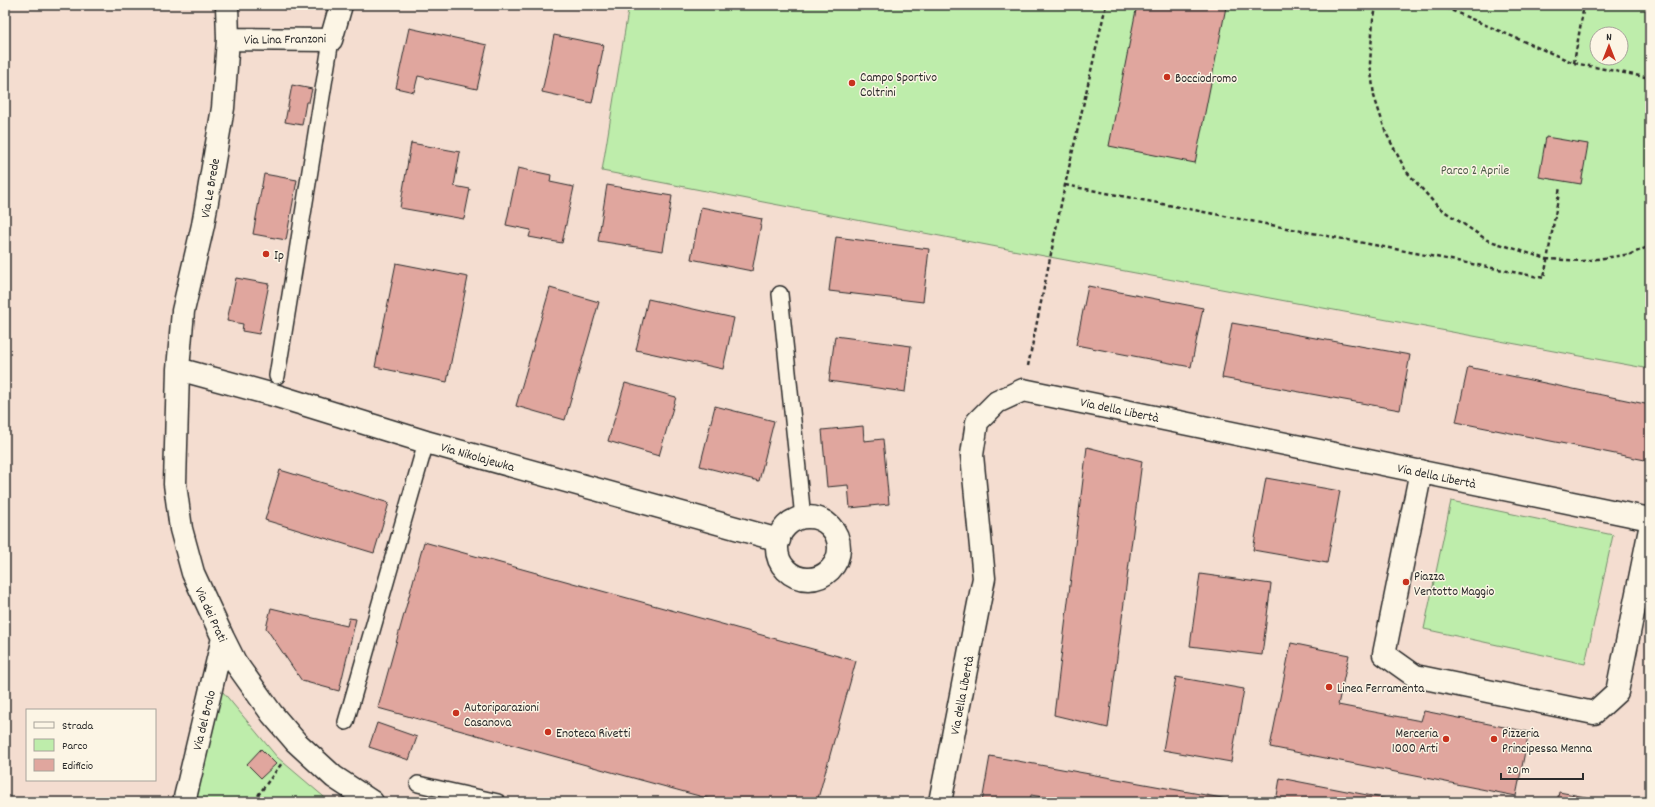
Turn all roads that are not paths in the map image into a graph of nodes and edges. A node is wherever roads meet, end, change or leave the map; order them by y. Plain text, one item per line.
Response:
1 (227, 5) edge
2 (342, 5) edge
3 (228, 39) junction
4 (331, 40) junction
5 (780, 294) dead end
6 (178, 369) junction
7 (277, 376) dead end
8 (426, 442) junction
9 (1421, 471) junction
10 (803, 518) junction
11 (1650, 519) edge
12 (1650, 529) edge
13 (779, 540) junction
14 (223, 638) junction
15 (346, 722) dead end
16 (418, 784) dead end
17 (184, 802) edge
18 (372, 802) edge
19 (498, 802) edge
20 (940, 802) edge

1 - 3 street, Via Le Brede
2 - 4 street, Via Lina Franzoni
3 - 4 street, Via Lina Franzoni
3 - 6 street, Via Le Brede
4 - 7 lane
5 - 10 lane
6 - 8 street, Via Nikolajewka
6 - 14 street, Via dei Prati
8 - 13 street, Via Nikolajewka
8 - 15 lane
9 - 11 street, Via della Libertà
9 - 12 street
9 - 20 street, Via della Libertà
10 - 13 street
10 - 13 street
14 - 17 street, Via del Brolo
14 - 18 street, Via dei Prati
16 - 19 lane

